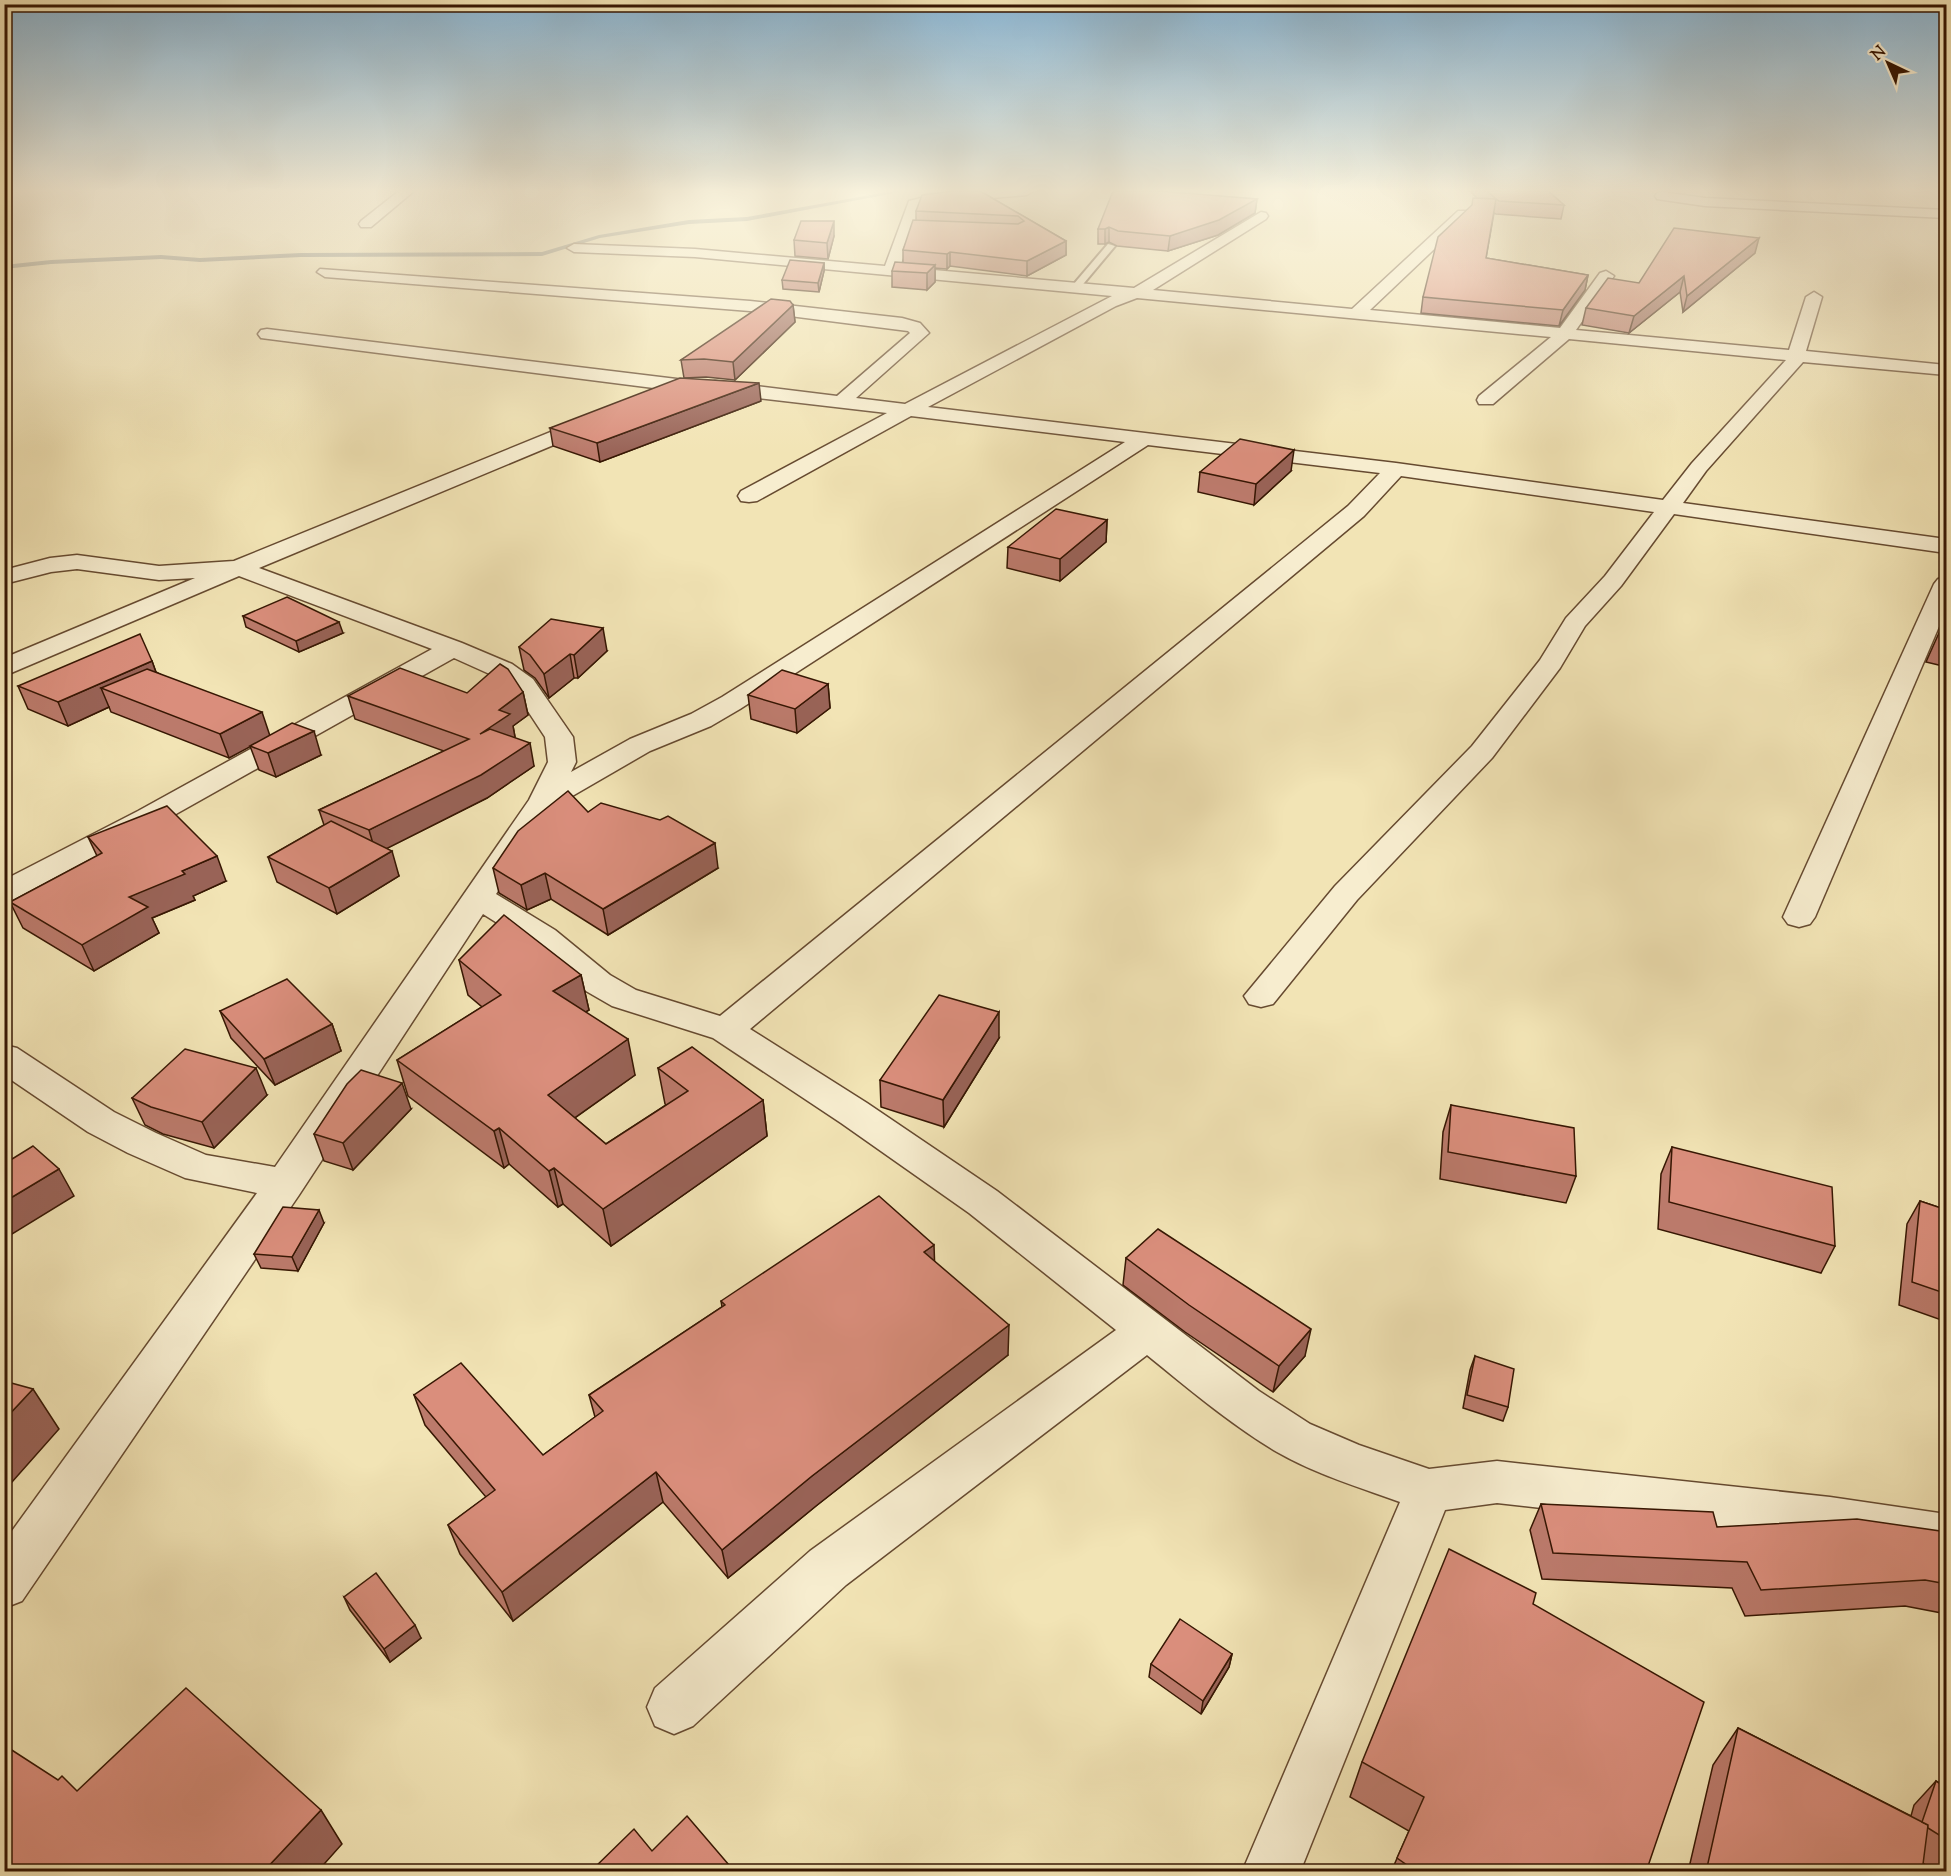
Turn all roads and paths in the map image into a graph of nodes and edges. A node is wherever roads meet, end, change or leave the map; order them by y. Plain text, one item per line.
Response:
1 (407, 279) edge
2 (978, 279) edge
3 (1083, 279) edge
4 (1160, 279) edge
5 (1394, 279) edge
6 (1604, 279) edge
7 (1076, 287) junction
8 (1137, 293) junction
9 (1814, 297) dead end
10 (1356, 314) junction
11 (267, 334) dead end
12 (1564, 335) junction
13 (1796, 356) junction
14 (1947, 370) edge
15 (685, 386) junction
16 (645, 399) edge
17 (1486, 400) dead end
18 (841, 402) junction
19 (907, 410) junction
20 (614, 413) edge
21 (1145, 438) junction
22 (1396, 469) junction
23 (749, 496) dead end
24 (1668, 507) junction
25 (1947, 546) edge
26 (238, 568) junction
27 (4, 577) edge
28 (1947, 584) edge
29 (453, 648) junction
30 (4, 668) edge
31 (544, 800) junction
32 (4, 893) edge
33 (478, 897) junction
34 (1799, 917) dead end
35 (1261, 996) dead end
36 (726, 1030) junction
37 (4, 1057) edge
38 (285, 1184) junction
39 (1148, 1330) junction
40 (1429, 1491) junction
41 (1947, 1537) edge
42 (4, 1584) edge
43 (674, 1707) dead end
44 (1271, 1872) edge

1 - 18 street
2 - 7 street
3 - 7 lane
4 - 8 street
5 - 10 street
6 - 12 street
7 - 8 street
8 - 10 street
8 - 19 street
9 - 13 street
10 - 12 street
11 - 15 street
12 - 13 street
12 - 17 street
13 - 14 street
13 - 24 street
15 - 16 street
15 - 18 street
18 - 19 street
19 - 21 street
19 - 23 street
20 - 26 street
21 - 22 street
21 - 31 street
22 - 24 street
22 - 36 street
24 - 25 street
24 - 35 street
26 - 27 street
26 - 29 street
26 - 30 street
28 - 34 street
29 - 31 street
29 - 32 street
31 - 33 street
33 - 36 street
33 - 38 street
36 - 39 street
37 - 38 street
38 - 42 street
39 - 40 street
39 - 43 street
40 - 41 street
40 - 44 street

